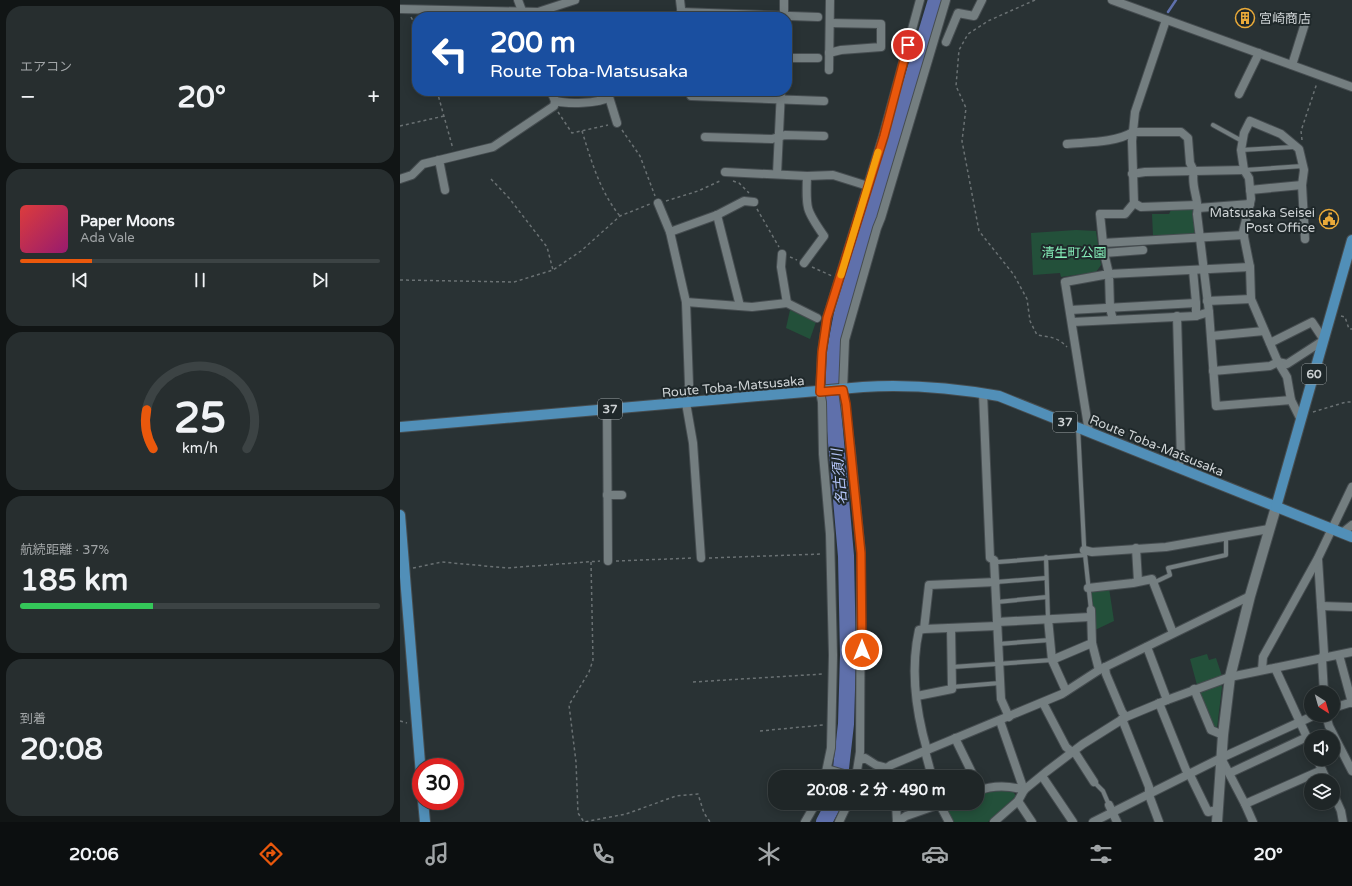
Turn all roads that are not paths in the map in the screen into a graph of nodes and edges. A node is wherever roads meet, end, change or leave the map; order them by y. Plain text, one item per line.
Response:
1 (518, 0) edge
2 (575, 0) edge
3 (680, 0) edge
4 (784, 0) edge
5 (830, 0) edge
6 (920, 0) edge
7 (946, 0) edge
8 (982, 0) edge
9 (1112, 0) edge
10 (400, 9) edge
11 (462, 12) edge
12 (523, 12) edge
13 (538, 12) edge
14 (681, 12) edge
15 (784, 12) edge
16 (792, 17) edge
17 (818, 17) dead end
18 (1307, 17) dead end
19 (1166, 20) junction
20 (830, 23) junction
21 (946, 42) dead end
22 (829, 53) junction
23 (1259, 53) junction
24 (792, 58) edge
25 (818, 58) dead end
26 (1292, 64) junction
27 (830, 70) dead end
28 (1352, 87) edge
29 (1239, 94) dead end
30 (553, 96) edge
31 (608, 96) edge
32 (610, 96) edge
33 (780, 96) edge
34 (787, 96) edge
35 (824, 101) dead end
36 (555, 104) junction
37 (617, 123) road end
38 (1213, 125) dead end
39 (1133, 132) junction
40 (824, 136) dead end
41 (705, 137) dead end
42 (779, 137) junction
43 (1242, 141) junction
44 (1067, 144) dead end
45 (1298, 148) junction
46 (1241, 150) junction
47 (439, 160) junction
48 (1303, 166) junction
49 (1244, 170) junction
50 (1194, 171) junction
51 (777, 174) junction
52 (1132, 174) junction
53 (725, 175) road end
54 (807, 176) junction
55 (400, 179) edge
56 (1302, 185) junction
57 (868, 186) junction
58 (445, 190) dead end
59 (1250, 190) junction
60 (754, 202) road end
61 (658, 203) road end
62 (1134, 203) junction
63 (1250, 204) junction
64 (1198, 206) junction
65 (717, 215) junction
66 (670, 232) junction
67 (1244, 235) junction
68 (1200, 239) junction
69 (1305, 239) dead end
70 (1352, 240) edge
71 (1103, 243) junction
72 (1143, 250) dead end
73 (1104, 253) junction
74 (782, 254) road end
75 (804, 263) road end
76 (1349, 263) edge
77 (1250, 267) junction
78 (1193, 270) junction
79 (1204, 271) junction
80 (1109, 274) junction
81 (1251, 298) junction
82 (1207, 301) junction
83 (686, 302) junction
84 (787, 303) junction
85 (1196, 303) junction
86 (740, 306) junction
87 (1110, 308) junction
88 (1070, 310) junction
89 (1208, 312) junction
90 (1177, 316) junction
91 (1196, 316) junction
92 (817, 318) dead end
93 (1113, 320) junction
94 (1072, 322) junction
95 (1264, 331) junction
96 (1211, 336) junction
97 (1324, 340) junction
98 (1270, 343) junction
99 (1278, 362) junction
100 (1214, 371) junction
101 (843, 390) junction
102 (820, 392) junction
103 (983, 393) junction
104 (1291, 400) junction
105 (686, 403) junction
106 (607, 410) junction
107 (1302, 418) junction
108 (400, 427) edge
109 (1078, 428) junction
110 (1089, 432) junction
111 (1178, 466) junction
112 (1352, 487) edge
113 (607, 495) junction
114 (622, 495) dead end
115 (1276, 507) junction
116 (400, 515) edge
117 (1352, 525) edge
118 (1269, 529) junction
119 (1331, 529) junction
120 (1342, 533) junction
121 (1226, 536) junction
122 (1352, 537) edge
123 (1136, 548) junction
124 (1085, 552) junction
125 (1046, 557) junction
126 (701, 558) road end
127 (1318, 558) junction
128 (994, 560) junction
129 (608, 561) road end
130 (1046, 578) junction
131 (1138, 581) junction
132 (996, 582) junction
133 (1153, 583) junction
134 (1088, 588) junction
135 (1250, 596) junction
136 (1047, 598) junction
137 (997, 602) junction
138 (1321, 606) junction
139 (1352, 607) edge
140 (1090, 614) junction
141 (1048, 619) junction
142 (997, 624) junction
143 (951, 628) junction
144 (924, 629) junction
145 (1173, 633) junction
146 (1050, 640) junction
147 (1092, 643) junction
148 (998, 644) junction
149 (1146, 647) junction
150 (1352, 652) edge
151 (1339, 655) junction
152 (1322, 659) junction
153 (1052, 660) junction
154 (998, 664) junction
155 (952, 667) junction
156 (1275, 668) junction
157 (1102, 669) junction
158 (1262, 670) junction
159 (1230, 677) junction
160 (1000, 683) junction
161 (1324, 686) edge
162 (952, 687) junction
163 (1194, 689) junction
164 (1066, 691) junction
165 (917, 696) junction
166 (1167, 700) junction
167 (1352, 702) edge
168 (1043, 703) junction
169 (1158, 703) junction
170 (1340, 706) edge
171 (1009, 717) junction
172 (1124, 718) junction
173 (1304, 719) edge
174 (1000, 721) junction
175 (1300, 721) junction
176 (1328, 722) edge
177 (1304, 730) edge
178 (1223, 735) junction
179 (955, 738) junction
180 (1304, 738) edge
181 (926, 750) junction
182 (1073, 752) junction
183 (420, 758) edge
184 (1221, 758) junction
185 (860, 760) junction
186 (1320, 766) edge
187 (887, 768) joint
188 (827, 770) edge
189 (857, 770) edge
190 (930, 770) edge
191 (971, 770) edge
192 (1322, 770) junction
193 (1352, 772) edge
194 (1230, 773) junction
195 (1324, 774) edge
196 (1190, 775) junction
197 (1042, 776) junction
198 (1094, 782) joint
199 (984, 788) edge
200 (1024, 790) junction
201 (1149, 795) junction
202 (1018, 801) junction
203 (1245, 804) junction
204 (1109, 805) joint
205 (1340, 809) edge
206 (424, 810) edge
207 (812, 810) edge
208 (845, 810) edge
209 (896, 810) edge
210 (924, 810) edge
211 (943, 810) edge
212 (1218, 810) junction
213 (1113, 813) junction
214 (902, 820) edge
215 (425, 822) edge
216 (804, 822) edge
217 (839, 822) edge
218 (949, 822) edge
219 (994, 822) edge
220 (1032, 822) edge
221 (1073, 822) edge
222 (1094, 822) edge
223 (1117, 822) edge
224 (1159, 822) edge
225 (1217, 822) edge
226 (1253, 822) edge
227 (1343, 822) edge

1 - 12 street
2 - 13 street
3 - 14 street
4 - 15 street
5 - 20 street
6 - 57 street
7 - 101 street
8 - 21 street
9 - 19 street
10 - 11 street
16 - 17 street
18 - 26 street
19 - 23 street
19 - 39 street
20 - 22 street
20 - 22 street
22 - 27 street
23 - 26 street
23 - 29 street
24 - 25 street
26 - 28 street
30 - 36 street
31 - 36 street
32 - 37 street
33 - 42 street
34 - 35 street
36 - 47 street
38 - 43 lane
39 - 44 street
39 - 50 street
39 - 52 street
40 - 42 street
41 - 42 street
42 - 51 street
43 - 45 street
43 - 46 street
45 - 46 lane
45 - 48 street
46 - 49 street
47 - 55 street
47 - 58 street
48 - 49 lane
48 - 56 street
49 - 50 street
49 - 59 street
50 - 52 street
50 - 64 street
51 - 53 street
51 - 54 street
52 - 62 street
54 - 57 street
54 - 75 street
56 - 59 street
56 - 69 street
57 - 102 street
59 - 63 street
60 - 65 street
61 - 66 street
62 - 64 street
62 - 71 street
63 - 64 street
63 - 67 street
64 - 68 street
65 - 66 street
65 - 86 street
66 - 83 street
67 - 68 street
67 - 77 street
68 - 71 street
68 - 79 street
70 - 76 main road, 60
71 - 73 street
72 - 73 street
73 - 80 street
74 - 84 street
76 - 97 main road, 60
77 - 79 street
77 - 81 street
78 - 79 street
78 - 80 street
78 - 85 street
79 - 82 street
80 - 87 street
80 - 88 street
81 - 82 street
81 - 95 street
82 - 89 street
83 - 86 street
83 - 105 street
84 - 86 street
84 - 92 street
85 - 87 street
85 - 91 street
87 - 88 street
87 - 93 street
88 - 94 street
89 - 91 street
89 - 96 street
90 - 91 street
90 - 93 street
90 - 111 street
93 - 94 street
94 - 110 street
95 - 96 street
95 - 98 street
96 - 100 street
97 - 98 street
97 - 99 street
97 - 107 main road, 60
98 - 99 street
99 - 100 street
99 - 104 street
100 - 104 street
101 - 102 main road, Route Toba-Matsusaka / 37
101 - 103 main road, Route Toba-Matsusaka / 37
101 - 185 street
102 - 105 main road, Route Toba-Matsusaka / 37
102 - 188 street
103 - 109 main road, Route Toba-Matsusaka / 37
103 - 128 street
104 - 107 street
105 - 106 main road, Route Toba-Matsusaka / 37
105 - 126 street
106 - 108 main road, Route Toba-Matsusaka / 37
106 - 113 street
107 - 115 main road, 60
109 - 110 main road, Route Toba-Matsusaka / 37
109 - 124 lane
110 - 111 main road, Route Toba-Matsusaka / 37
111 - 115 main road, Route Toba-Matsusaka / 37
112 - 119 street
113 - 114 street
113 - 129 street
115 - 118 street
115 - 119 main road, Route Toba-Matsusaka / 37
116 - 183 main road
117 - 120 street
118 - 121 street
118 - 135 street
119 - 120 main road, Route Toba-Matsusaka / 37
119 - 127 street
120 - 122 main road, Route Toba-Matsusaka / 37
121 - 123 street
121 - 133 lane
123 - 124 street
123 - 131 street
124 - 125 lane
124 - 134 lane
125 - 128 lane
125 - 130 lane
127 - 138 street
127 - 158 street
128 - 132 street
130 - 132 lane
130 - 136 lane
131 - 133 street
131 - 134 street
132 - 137 street
132 - 144 street
133 - 145 street
134 - 140 lane
135 - 145 street
135 - 159 street
136 - 137 lane
136 - 141 lane
137 - 142 street
138 - 139 street
138 - 152 street
140 - 141 street
140 - 147 street
141 - 142 street
141 - 146 street
142 - 143 street
142 - 148 street
143 - 144 street
143 - 155 street
144 - 165 street
145 - 149 street
146 - 148 lane
146 - 153 street
147 - 153 street
147 - 157 street
148 - 154 street
149 - 157 street
149 - 166 street
150 - 151 street
151 - 152 street
151 - 167 street
152 - 156 street
152 - 161 street
153 - 154 lane
153 - 164 street
154 - 155 lane
154 - 160 street
155 - 162 street
156 - 158 street
156 - 175 street
157 - 164 street
157 - 172 street
158 - 159 street
159 - 163 street
159 - 178 street
160 - 162 lane
160 - 171 street
162 - 165 street
163 - 166 street
163 - 178 street
164 - 168 street
165 - 181 street
166 - 169 street
167 - 170 street
168 - 171 street
168 - 182 street
169 - 172 street
169 - 196 street
171 - 174 street
172 - 182 street
172 - 201 street
173 - 175 street
174 - 179 street
174 - 200 street
175 - 177 street
175 - 184 street
176 - 193 street
178 - 184 street
179 - 181 street
179 - 191 street
180 - 194 street
181 - 187 street
181 - 190 street
182 - 197 street
182 - 198 street
184 - 194 street
184 - 196 street
184 - 212 street
185 - 187 street
185 - 189 street
186 - 192 street
192 - 195 street
192 - 203 street
194 - 203 street
196 - 201 street
196 - 212 street
197 - 200 street
197 - 221 street
198 - 204 lane
199 - 200 street
200 - 202 street
201 - 213 street
201 - 224 street
202 - 219 street
202 - 220 street
203 - 226 street
204 - 213 street
205 - 227 street
206 - 215 main road
207 - 216 street
208 - 217 street
209 - 214 street
210 - 214 street
211 - 218 street
212 - 225 street
213 - 222 street
213 - 223 street

